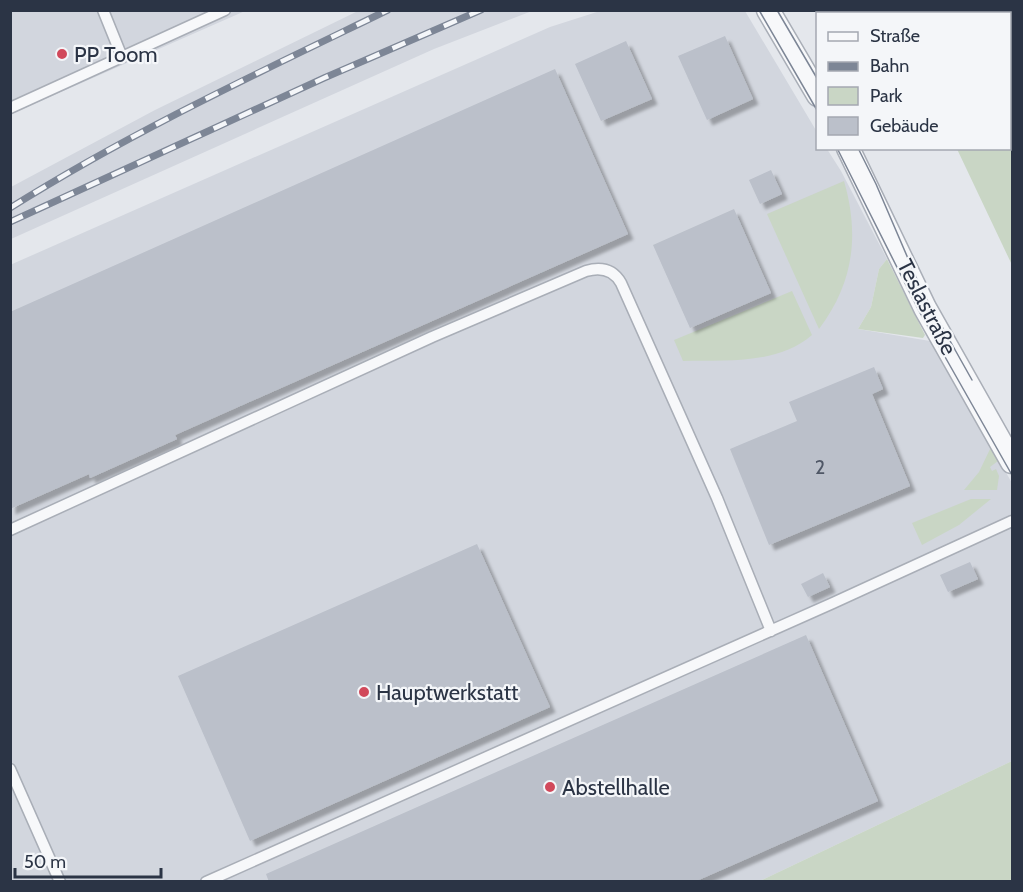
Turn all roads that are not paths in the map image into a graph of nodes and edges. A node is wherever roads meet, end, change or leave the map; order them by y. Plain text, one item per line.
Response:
1 (103, 10) edge
2 (225, 10) edge
3 (768, 10) edge
4 (122, 57) junction
5 (816, 92) edge
6 (10, 108) edge
7 (849, 150) edge
8 (1012, 462) edge
9 (1012, 520) edge
10 (10, 530) edge
11 (771, 631) junction
12 (10, 769) edge
13 (60, 882) edge
14 (206, 882) edge

1 - 4 lane
2 - 4 lane
3 - 5 street
4 - 6 lane
7 - 8 street, Teslastraße
9 - 11 lane
10 - 11 lane
11 - 14 lane
12 - 13 lane

